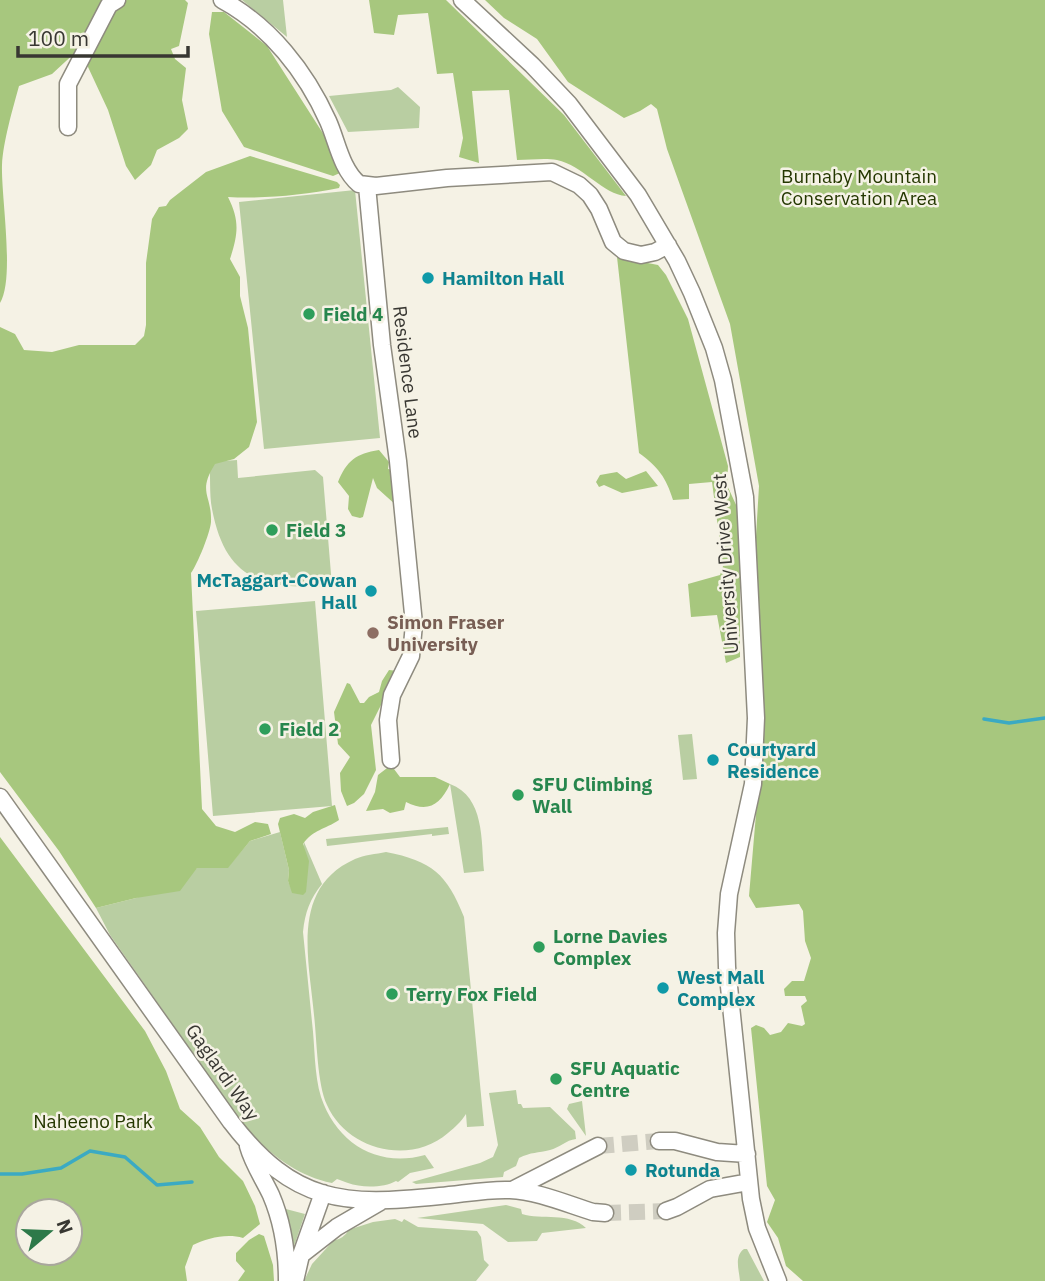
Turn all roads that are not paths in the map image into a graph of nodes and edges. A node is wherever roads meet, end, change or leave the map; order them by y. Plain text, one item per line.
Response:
1 (117, 0) edge
2 (222, 0) edge
3 (462, 0) edge
4 (68, 127) dead end
5 (368, 186) junction
6 (668, 245) junction
7 (391, 760) dead end
8 (0, 797) edge
9 (659, 1141) tunnel mouth
10 (248, 1143) junction
11 (598, 1146) tunnel mouth
12 (748, 1168) junction
13 (512, 1190) junction
14 (323, 1193) junction
15 (381, 1201) junction
16 (666, 1211) tunnel mouth
17 (605, 1213) tunnel mouth
18 (301, 1255) junction
19 (287, 1281) edge
20 (295, 1281) edge
21 (778, 1281) edge

1 - 4 street
2 - 5 street
3 - 6 street, University Drive West
5 - 6 street
5 - 7 street, Residence Lane
6 - 12 street, University Drive West
8 - 10 street, Gaglardi Way
9 - 12 street
10 - 14 street, Gaglardi Way
10 - 19 street
11 - 13 street, Gaglardi Way
12 - 16 street
12 - 21 street, University Drive West
13 - 15 street, Gaglardi Way
13 - 17 street, Gaglardi Way
14 - 15 street, Gaglardi Way
14 - 18 street
15 - 18 street
18 - 20 street

